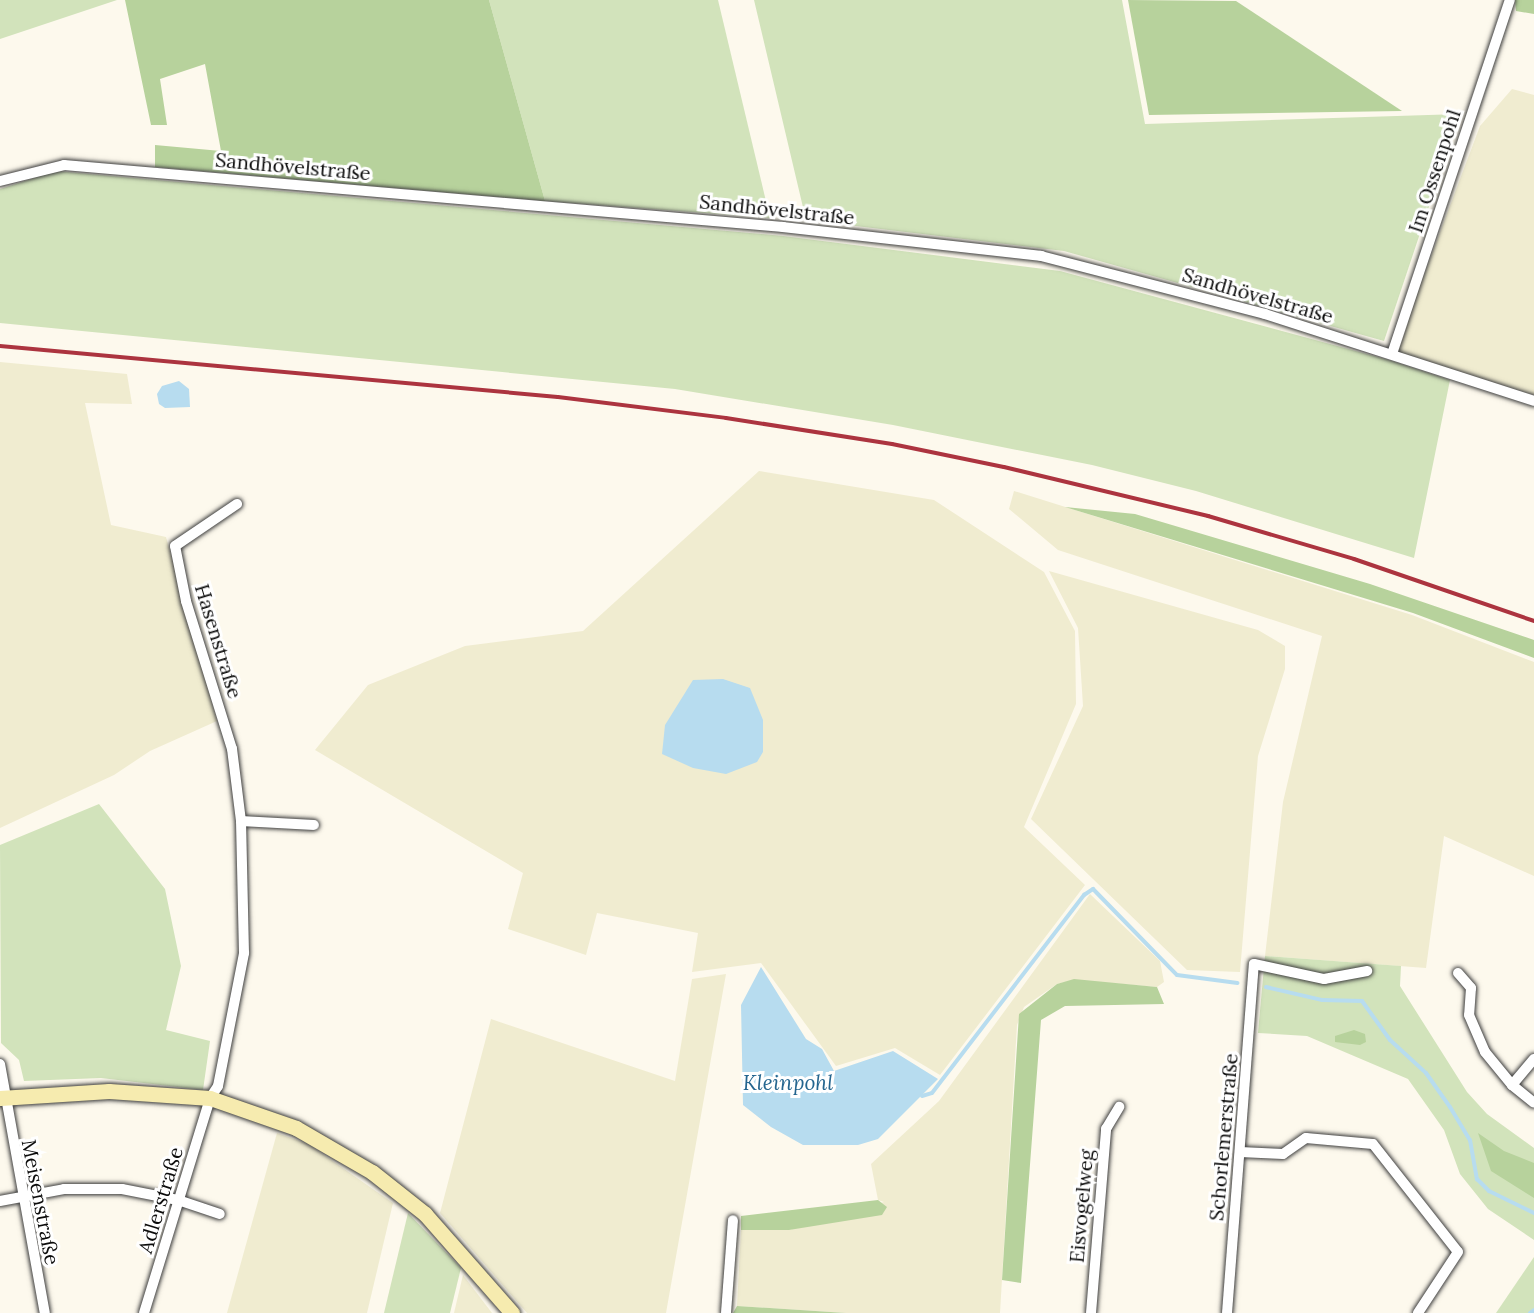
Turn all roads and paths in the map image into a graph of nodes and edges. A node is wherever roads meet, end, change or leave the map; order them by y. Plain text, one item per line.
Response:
1 (1510, 0) edge
2 (0, 182) edge
3 (1392, 354) junction
4 (1534, 400) edge
5 (237, 504) dead end
6 (241, 821) junction
7 (314, 825) dead end
8 (1367, 971) dead end
9 (1458, 973) dead end
10 (1534, 1059) edge
11 (0, 1064) edge
12 (1512, 1085) junction
13 (2, 1098) edge
14 (210, 1098) junction
15 (1534, 1103) edge
16 (1119, 1107) dead end
17 (1240, 1152) junction
18 (21, 1197) junction
19 (178, 1200) junction
20 (0, 1201) edge
21 (220, 1214) dead end
22 (733, 1220) dead end
23 (45, 1313) edge
24 (144, 1313) edge
25 (512, 1313) edge
26 (726, 1313) edge
27 (1091, 1313) edge
28 (1227, 1313) edge
29 (1418, 1313) edge

1 - 3 street, Im Ossenpohl
2 - 3 street, Sandhövelstraße
3 - 4 street, Sandhövelstraße
5 - 6 street, Hasenstraße
6 - 7 street
6 - 14 street, Hasenstraße
8 - 17 street, Schorlemerstraße
9 - 12 street
10 - 12 street
11 - 13 street, Meisenstraße
12 - 15 street
13 - 14 street
13 - 18 street, Meisenstraße
14 - 19 street, Adlerstraße
14 - 25 street
16 - 27 street, Eisvogelweg
17 - 28 street, Schorlemerstraße
17 - 29 street
18 - 19 street
18 - 20 street
18 - 23 street, Meisenstraße
19 - 21 street
19 - 24 street, Adlerstraße
22 - 26 street

